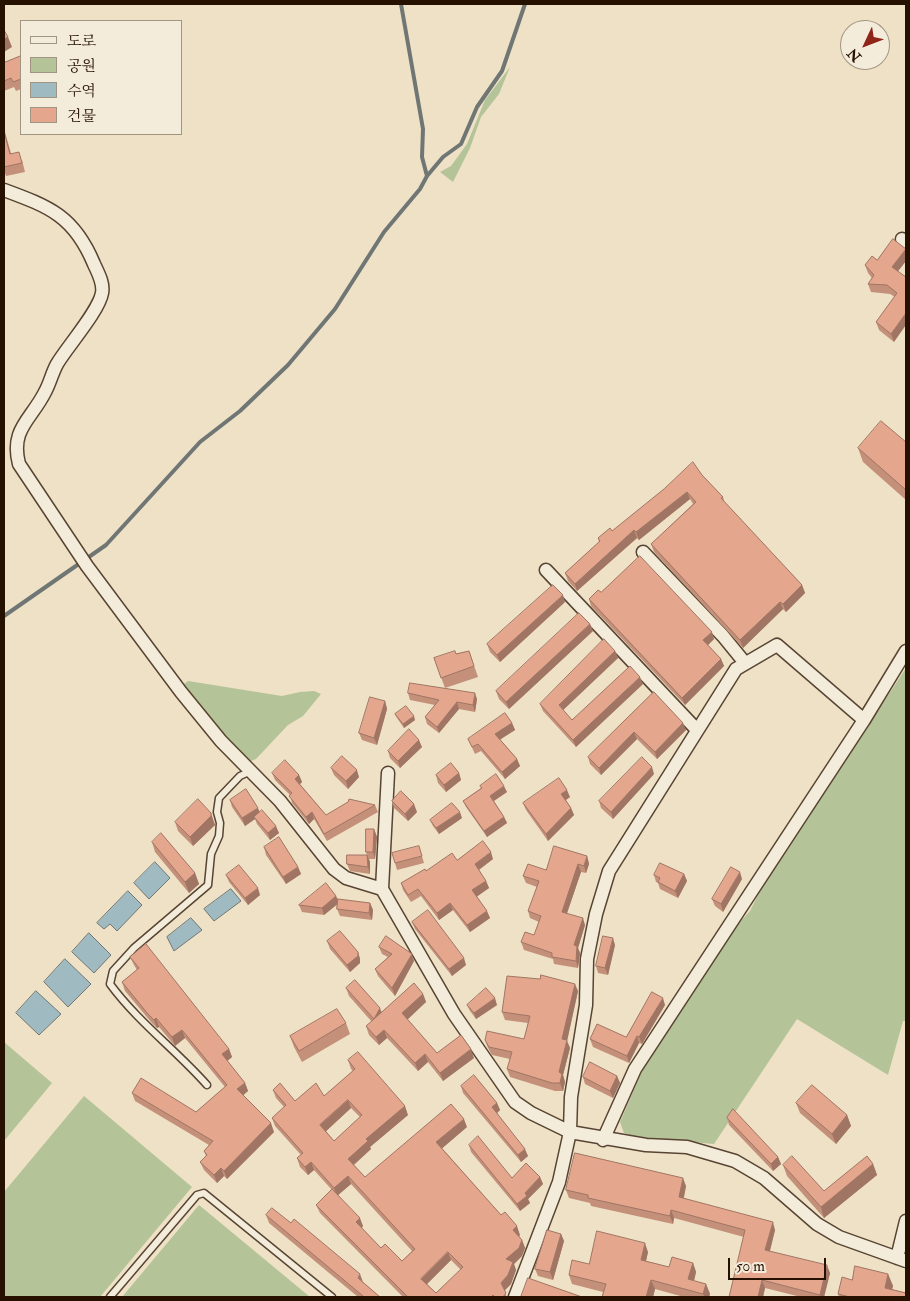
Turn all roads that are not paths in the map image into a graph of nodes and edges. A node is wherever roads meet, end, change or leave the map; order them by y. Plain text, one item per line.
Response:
1 (4, 190) edge
2 (643, 552) dead end
3 (546, 570) dead end
4 (906, 651) edge
5 (745, 663) junction
6 (864, 720) junction
7 (697, 730) junction
8 (252, 771) junction
9 (388, 773) dead end
10 (382, 889) junction
11 (207, 1085) dead end
12 (570, 1132) junction
13 (604, 1140) junction
14 (906, 1221) edge
15 (902, 1259) edge
16 (110, 1297) edge
17 (332, 1297) edge
18 (515, 1297) edge

1 - 8 street
2 - 5 street
3 - 7 street
4 - 6 street
5 - 6 street
5 - 7 street
6 - 13 street
7 - 12 street
8 - 10 street
8 - 11 lane
9 - 10 street
10 - 12 street
12 - 13 street
12 - 18 street
13 - 15 street
14 - 15 street
16 - 17 lane

